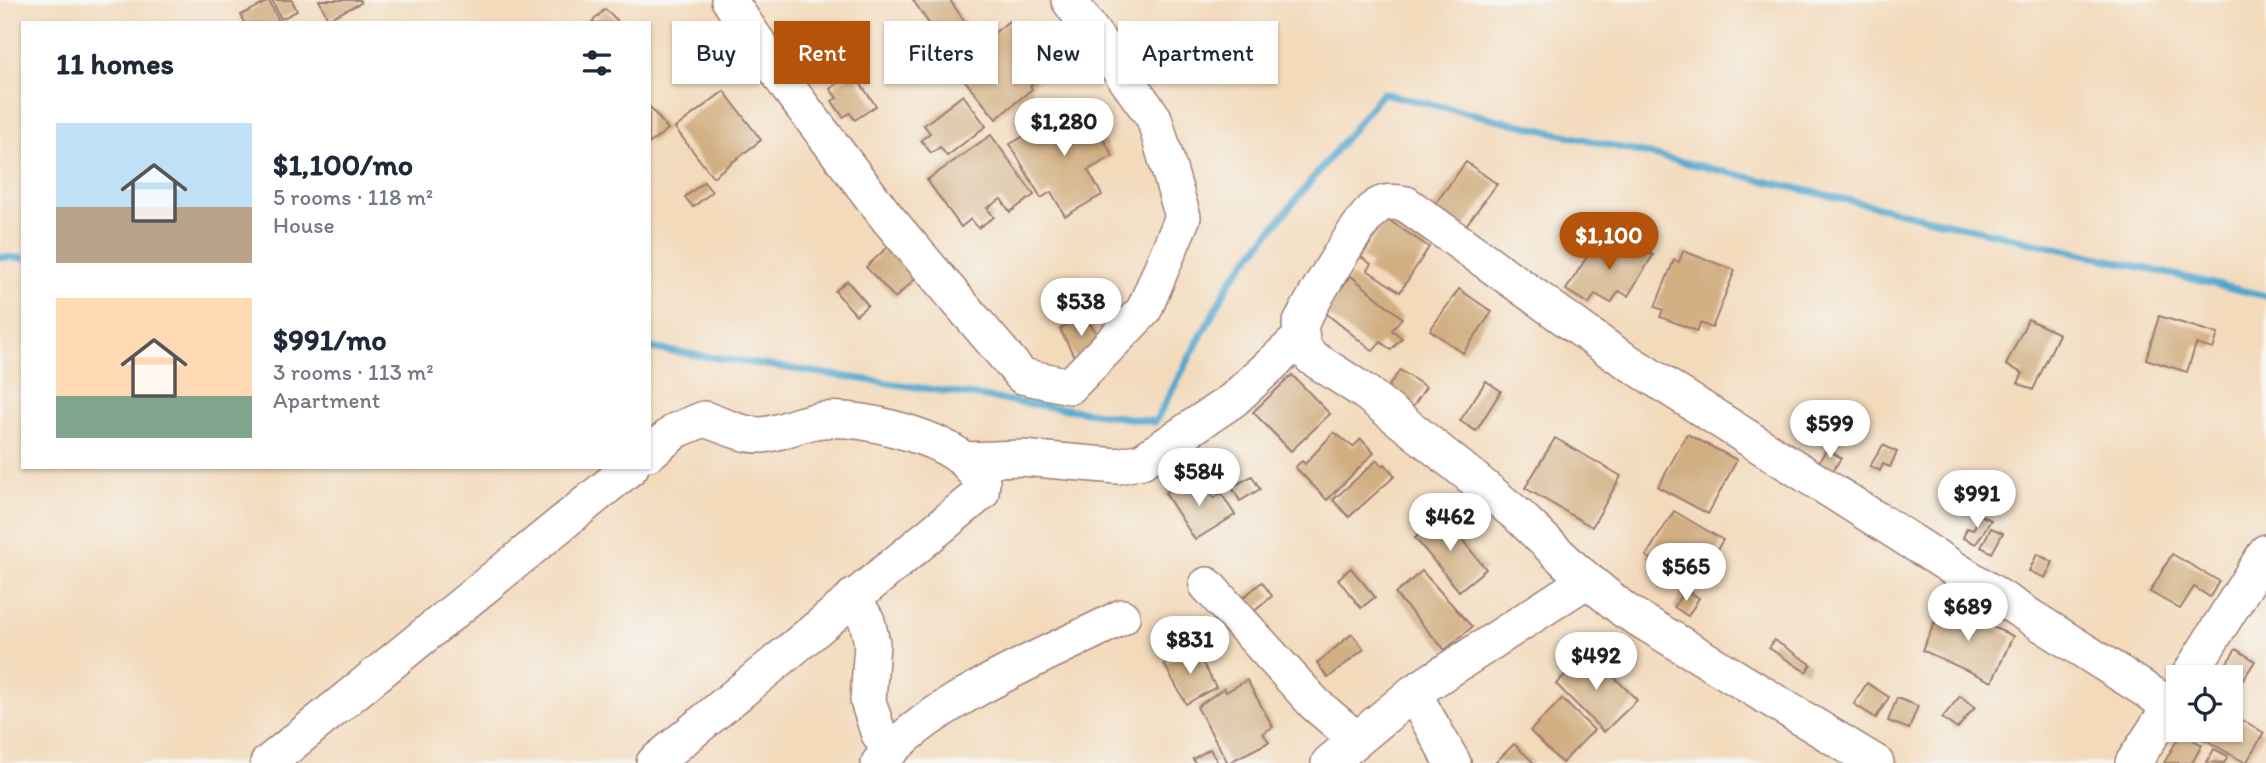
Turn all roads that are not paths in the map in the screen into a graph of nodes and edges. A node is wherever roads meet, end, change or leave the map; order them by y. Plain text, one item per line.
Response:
1 (729, 0) edge
2 (1069, 0) edge
3 (1301, 337) junction
4 (651, 451) edge
5 (964, 460) junction
6 (629, 469) edge
7 (2266, 552) edge
8 (1587, 580) junction
9 (1207, 585) dead end
10 (853, 597) junction
11 (1122, 617) dead end
12 (2196, 665) edge
13 (2166, 684) edge
14 (1413, 693) junction
15 (2166, 712) edge
16 (1356, 739) junction
17 (884, 757) edge
18 (268, 763) edge
19 (654, 763) edge
20 (1329, 763) edge
21 (1453, 763) edge
22 (1876, 763) edge
23 (2133, 763) edge

1 - 2 street
3 - 5 street
3 - 8 street
3 - 13 street
4 - 5 street
5 - 10 street
6 - 18 street
7 - 12 street
8 - 14 street
8 - 22 street
9 - 16 street
10 - 17 street
10 - 19 street
11 - 17 street
14 - 16 street
14 - 21 street
15 - 23 street
16 - 20 street

